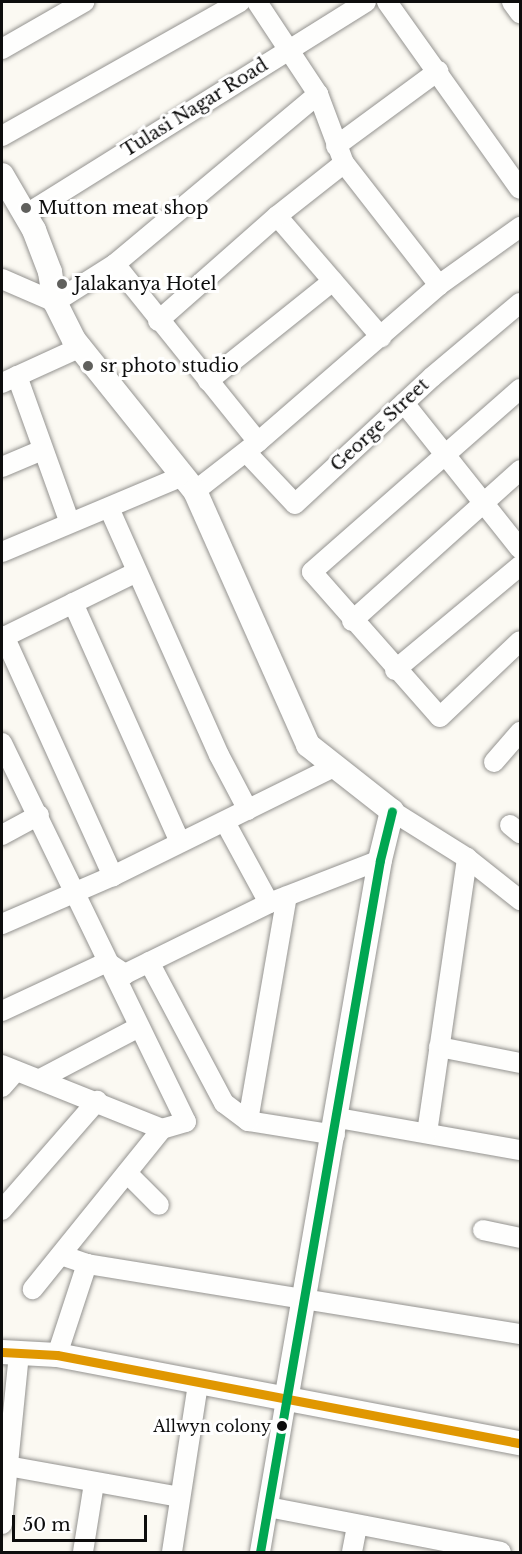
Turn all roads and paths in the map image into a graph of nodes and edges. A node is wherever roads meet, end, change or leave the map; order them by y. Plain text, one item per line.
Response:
1 (84, 2) edge
2 (240, 2) edge
3 (256, 2) edge
4 (366, 2) edge
5 (387, 2) edge
6 (512, 2) edge
7 (520, 13) edge
8 (2, 49) edge
9 (288, 49) junction
10 (438, 71) junction
11 (318, 94) junction
12 (2, 135) edge
13 (340, 154) junction
14 (2, 175) edge
15 (520, 189) edge
16 (26, 215) junction
17 (277, 216) junction
18 (520, 227) edge
19 (115, 264) junction
20 (2, 279) edge
21 (333, 281) junction
22 (439, 285) junction
23 (55, 302) junction
24 (520, 303) edge
25 (158, 321) junction
26 (381, 337) junction
27 (77, 344) junction
28 (7, 376) edge
29 (208, 381) junction
30 (520, 389) edge
31 (404, 403) junction
32 (252, 447) junction
33 (42, 450) junction
34 (443, 454) junction
35 (2, 467) edge
36 (520, 470) edge
37 (189, 483) junction
38 (485, 502) junction
39 (110, 508) junction
40 (70, 523) junction
41 (520, 549) edge
42 (2, 552) edge
43 (520, 566) edge
44 (138, 572) junction
45 (73, 603) junction
46 (352, 621) junction
47 (3, 637) edge
48 (520, 641) edge
49 (395, 670) junction
50 (520, 732) edge
51 (3, 750) edge
52 (494, 762) dead end
53 (336, 766) junction
54 (248, 810) junction
55 (392, 811) junction
56 (39, 815) junction
57 (225, 822) junction
58 (2, 835) edge
59 (180, 843) junction
60 (467, 858) junction
61 (380, 860) junction
62 (113, 876) junction
63 (75, 892) junction
64 (278, 900) junction
65 (520, 900) edge
66 (2, 924) edge
67 (107, 962) junction
68 (149, 962) junction
69 (2, 1011) edge
70 (137, 1028) junction
71 (439, 1047) junction
72 (520, 1063) edge
73 (9, 1068) edge
74 (40, 1079) junction
75 (2, 1087) edge
76 (97, 1101) junction
77 (248, 1121) junction
78 (336, 1126) junction
79 (162, 1129) junction
80 (427, 1133) junction
81 (520, 1150) edge
82 (127, 1173) junction
83 (159, 1205) dead end
84 (2, 1210) edge
85 (483, 1230) dead end
86 (520, 1238) edge
87 (60, 1255) junction
88 (87, 1264) junction
89 (33, 1289) dead end
90 (306, 1300) junction
91 (520, 1334) edge
92 (10, 1354) edge
93 (57, 1355) junction
94 (198, 1385) junction
95 (286, 1400) junction
96 (520, 1443) edge
97 (5, 1465) edge
98 (94, 1483) junction
99 (179, 1497) junction
100 (268, 1508) junction
101 (2, 1524) edge
102 (357, 1526) junction
103 (435, 1547) edge
104 (83, 1552) edge
105 (172, 1552) edge
106 (260, 1552) edge
107 (352, 1552) edge
108 (501, 1552) edge

1 - 8 street
2 - 12 street
3 - 9 street
4 - 9 street, Tulasi Nagar Road
5 - 10 street
6 - 7 street
9 - 11 street
9 - 16 street, Tulasi Nagar Road
10 - 13 street
10 - 15 street
11 - 13 street
11 - 19 street
13 - 17 street
13 - 22 street
14 - 16 street
16 - 23 street
17 - 21 street
17 - 25 street
18 - 22 street
19 - 23 street
19 - 25 street
20 - 23 street
21 - 26 street
21 - 29 street
22 - 26 street
23 - 27 street
24 - 31 street, George Street
25 - 29 street
26 - 32 street
27 - 28 street
27 - 37 street
28 - 33 street
29 - 32 street
30 - 34 street
31 - 32 street, George Street
31 - 34 street
32 - 37 street
33 - 35 street
33 - 40 street
34 - 38 street
34 - 46 street
36 - 38 street
37 - 39 street
37 - 53 street
38 - 41 street
38 - 46 street
39 - 40 street
39 - 44 street
40 - 42 street
43 - 49 street
44 - 45 street
44 - 54 street
45 - 47 street
45 - 59 street
46 - 49 street
47 - 62 street
48 - 49 street
50 - 52 street
51 - 56 street
53 - 54 street
53 - 55 street
54 - 57 street
55 - 60 street
55 - 61 street
56 - 58 street
56 - 63 street
57 - 59 street
57 - 64 street
59 - 62 street
60 - 65 street
60 - 71 street
61 - 64 street
61 - 78 street
62 - 63 street
63 - 66 street
63 - 67 street
64 - 68 street
64 - 77 street
67 - 68 street
67 - 69 street
67 - 70 street
68 - 77 street
70 - 74 street
70 - 79 street
71 - 72 street
71 - 80 street
73 - 74 street
73 - 75 street
74 - 76 street
76 - 79 street
76 - 84 street
77 - 78 street
78 - 80 street
78 - 90 street
79 - 82 street
80 - 81 street
82 - 83 street
82 - 87 street
85 - 86 street
87 - 88 street
87 - 89 street
88 - 90 street
88 - 93 street
90 - 91 street
90 - 95 street
92 - 93 street
92 - 97 street
93 - 94 street
94 - 95 street
94 - 99 street
95 - 96 street
95 - 100 street
97 - 98 street
97 - 101 street
98 - 99 street
98 - 104 street
99 - 105 street
100 - 102 street
100 - 106 street
102 - 103 street
102 - 107 street
103 - 108 street

